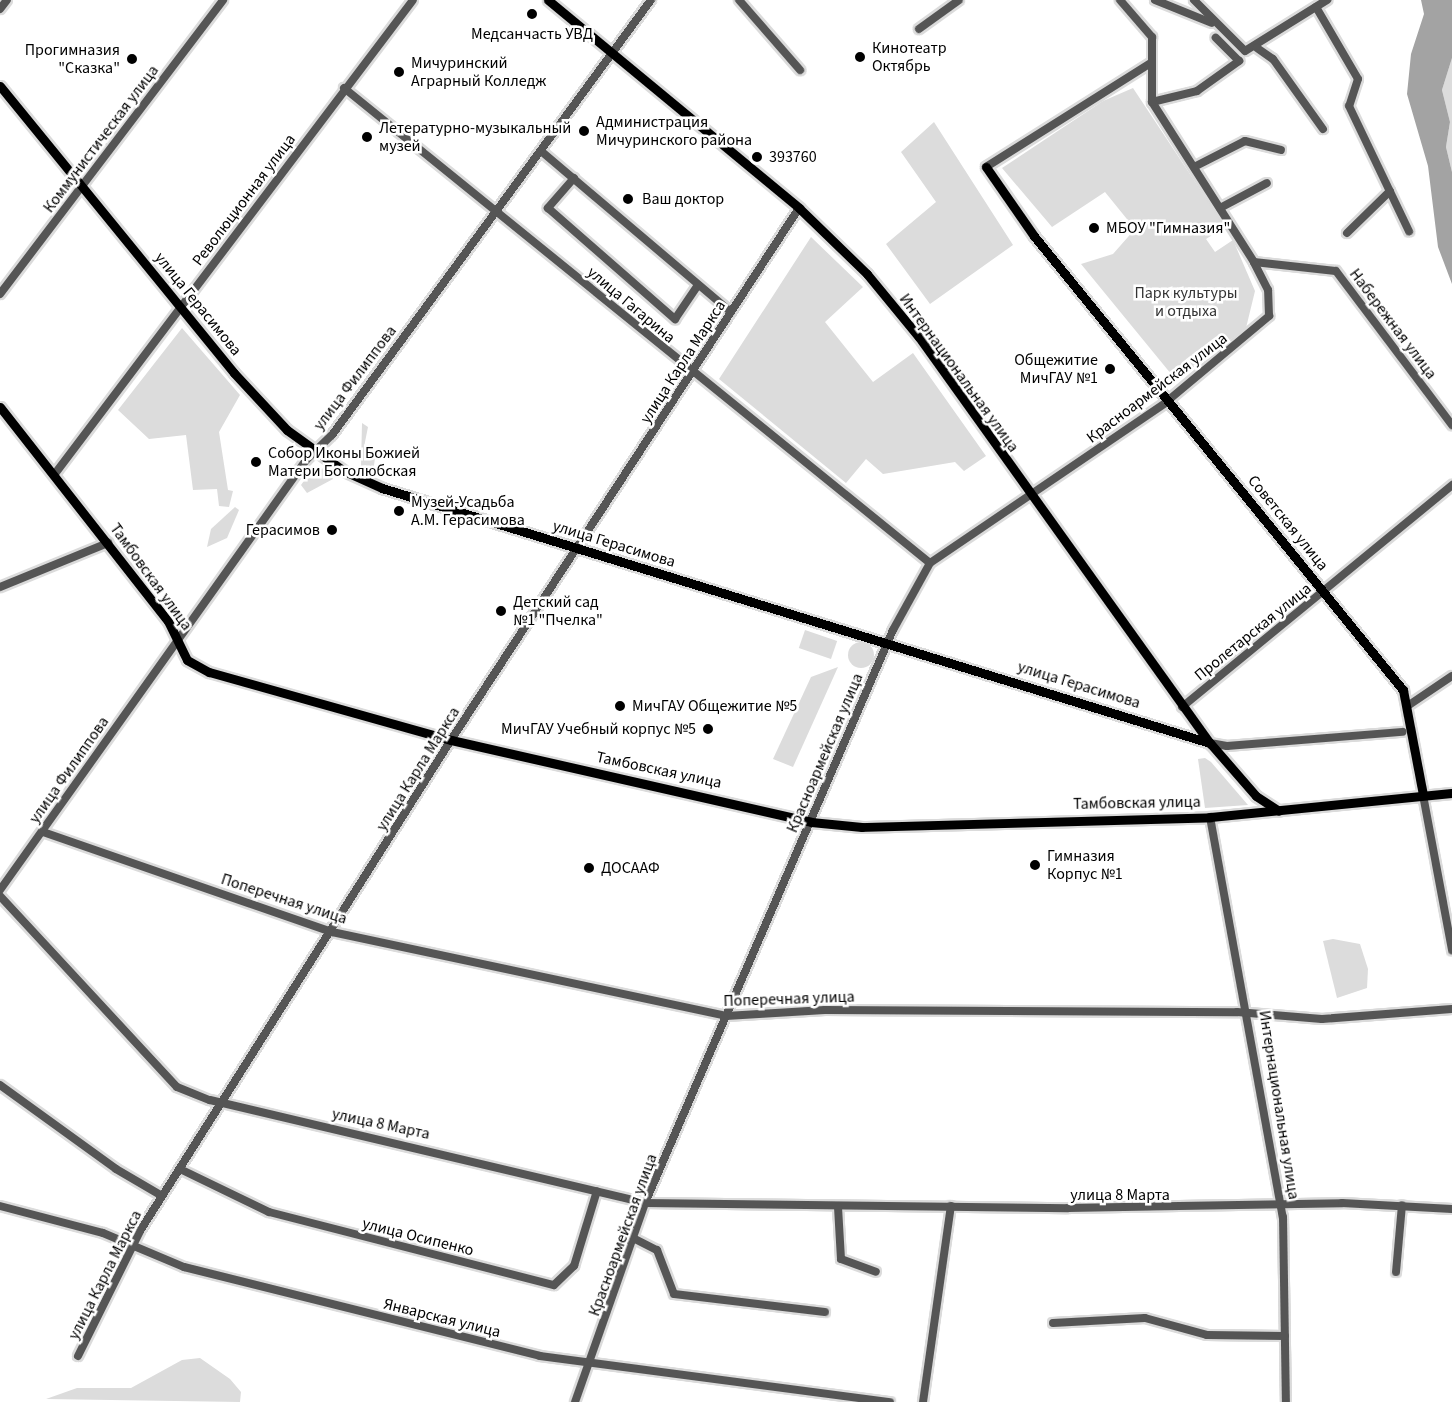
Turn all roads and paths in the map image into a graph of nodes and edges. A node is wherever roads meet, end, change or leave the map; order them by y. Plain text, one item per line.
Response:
1 (7, 0) edge
2 (223, 0) edge
3 (413, 0) edge
4 (548, 0) edge
5 (651, 0) edge
6 (739, 0) edge
7 (960, 0) edge
8 (1120, 0) edge
9 (1155, 0) edge
10 (1194, 0) edge
11 (1327, 0) edge
12 (1316, 7) junction
13 (0, 9) edge
14 (1215, 25) junction
15 (919, 29) dead end
16 (1216, 38) dead end
17 (1257, 48) junction
18 (611, 56) junction
19 (1152, 62) junction
20 (800, 70) dead end
21 (0, 86) edge
22 (344, 88) junction
23 (1152, 102) junction
24 (1323, 129) dead end
25 (1281, 150) dead end
26 (541, 151) junction
27 (986, 167) joint
28 (1194, 167) junction
29 (573, 178) junction
30 (1267, 183) dead end
31 (81, 187) junction
32 (1390, 191) junction
33 (799, 208) junction
34 (1220, 208) junction
35 (497, 211) junction
36 (1408, 231) dead end
37 (1347, 233) dead end
38 (1254, 262) junction
39 (698, 285) junction
40 (0, 294) edge
41 (181, 306) junction
42 (731, 312) junction
43 (692, 372) junction
44 (1169, 399) junction
45 (0, 407) edge
46 (1452, 425) edge
47 (312, 452) junction
48 (54, 474) junction
49 (1452, 485) edge
50 (1029, 498) junction
51 (108, 543) junction
52 (579, 549) junction
53 (930, 563) junction
54 (0, 587) edge
55 (1324, 591) junction
56 (180, 641) junction
57 (888, 642) junction
58 (1452, 676) edge
59 (1409, 705) junction
60 (1182, 707) junction
61 (1402, 732) dead end
62 (451, 740) junction
63 (1210, 743) junction
64 (1452, 793) edge
65 (1423, 795) junction
66 (1279, 811) junction
67 (1210, 817) junction
68 (811, 822) junction
69 (43, 832) junction
70 (0, 890) edge
71 (0, 896) edge
72 (332, 932) junction
73 (1452, 950) edge
74 (1452, 1009) edge
75 (1249, 1015) junction
76 (726, 1016) junction
77 (0, 1084) edge
78 (222, 1103) junction
79 (180, 1169) junction
80 (597, 1191) junction
81 (162, 1196) junction
82 (645, 1203) junction
83 (1279, 1205) junction
84 (1402, 1205) junction
85 (0, 1206) edge
86 (951, 1206) junction
87 (838, 1207) junction
88 (1452, 1209) edge
89 (633, 1238) junction
90 (134, 1245) junction
91 (876, 1272) dead end
92 (1396, 1272) dead end
93 (825, 1312) dead end
94 (1053, 1323) dead end
95 (1285, 1336) junction
96 (78, 1356) dead end
97 (592, 1362) junction
98 (575, 1402) edge
99 (890, 1402) edge
100 (923, 1402) edge
101 (1286, 1402) edge

1 - 13 street
2 - 31 street, Коммунистическая улица
3 - 22 street, Революционная улица
4 - 18 main road, Интернациональная улица
5 - 18 street, улица Филиппова
6 - 20 street
7 - 15 street
8 - 19 street
9 - 14 street
10 - 14 street
11 - 12 street
12 - 17 street
12 - 32 street
14 - 17 street
16 - 23 street
17 - 24 street
18 - 26 street, улица Филиппова
18 - 33 main road, Интернациональная улица
19 - 23 street
19 - 27 street
21 - 31 main road, улица Герасимова
22 - 35 street, улица Гагарина
22 - 41 street, Революционная улица
23 - 28 street
25 - 28 street
26 - 29 street
26 - 35 street, улица Филиппова
27 - 44 main road, Советская улица
28 - 34 street
29 - 39 street
29 - 39 street
30 - 34 street
31 - 40 street, Коммунистическая улица
31 - 41 main road, улица Герасимова
32 - 36 street
32 - 37 street
33 - 42 street, улица Карла Маркса
33 - 50 main road, Интернациональная улица
34 - 38 street
35 - 43 street, улица Гагарина
35 - 47 street, улица Филиппова
38 - 44 street, Красноармейская улица
38 - 46 street, Набережная улица
39 - 42 street
41 - 47 main road, улица Герасимова
41 - 48 street, Революционная улица
42 - 43 street, улица Карла Маркса
43 - 52 street, улица Карла Маркса
43 - 53 street, улица Гагарина
44 - 50 street, Красноармейская улица
44 - 55 main road, Советская улица
45 - 48 main road, Тамбовская улица
47 - 52 main road, улица Герасимова
47 - 56 street, улица Филиппова
48 - 51 main road, Тамбовская улица
49 - 55 street, Пролетарская улица
50 - 53 street, Красноармейская улица
50 - 60 main road, Интернациональная улица
51 - 54 street
51 - 56 main road, Тамбовская улица
52 - 57 main road, улица Герасимова
52 - 62 street, улица Карла Маркса
53 - 57 street, Красноармейская улица
55 - 59 main road, Советская улица
55 - 60 street, Пролетарская улица
56 - 62 main road, Тамбовская улица
56 - 69 street, улица Филиппова
57 - 63 main road, улица Герасимова
57 - 68 street, Красноармейская улица
58 - 59 street
59 - 65 main road, Советская улица
60 - 63 main road, Интернациональная улица
61 - 63 street
62 - 68 main road, Тамбовская улица
62 - 72 street, улица Карла Маркса
63 - 66 main road
64 - 65 main road, Тамбовская улица
65 - 66 main road, Тамбовская улица
65 - 73 street, Советская улица
66 - 67 main road, Тамбовская улица
67 - 68 main road, Тамбовская улица
67 - 75 street, Интернациональная улица
68 - 76 street, Красноармейская улица
69 - 70 street, улица Филиппова
69 - 72 street, Поперечная улица
71 - 78 street, улица 8 Марта
72 - 76 street, Поперечная улица
72 - 78 street, улица Карла Маркса
74 - 75 street, Поперечная улица
75 - 76 street, Поперечная улица
75 - 83 street, Интернациональная улица
76 - 82 street, Красноармейская улица
77 - 81 street
78 - 79 street, улица Карла Маркса
78 - 80 street, улица 8 Марта
79 - 80 street, улица Осипенко
79 - 81 street, улица Карла Маркса
80 - 82 street, улица 8 Марта
81 - 90 street, улица Карла Маркса
82 - 87 street, улица 8 Марта
82 - 89 street, Красноармейская улица
83 - 84 street, улица 8 Марта
83 - 86 street, улица 8 Марта
83 - 95 street, Интернациональная улица
84 - 88 street, улица 8 Марта
84 - 92 street
85 - 90 street, Январская улица
86 - 87 street, улица 8 Марта
86 - 100 street
87 - 91 street
89 - 93 street
89 - 97 street, Красноармейская улица
90 - 96 street, улица Карла Маркса
90 - 97 street, Январская улица
94 - 95 street
95 - 101 street, Интернациональная улица
97 - 98 street, Красноармейская улица
97 - 99 street, Январская улица

